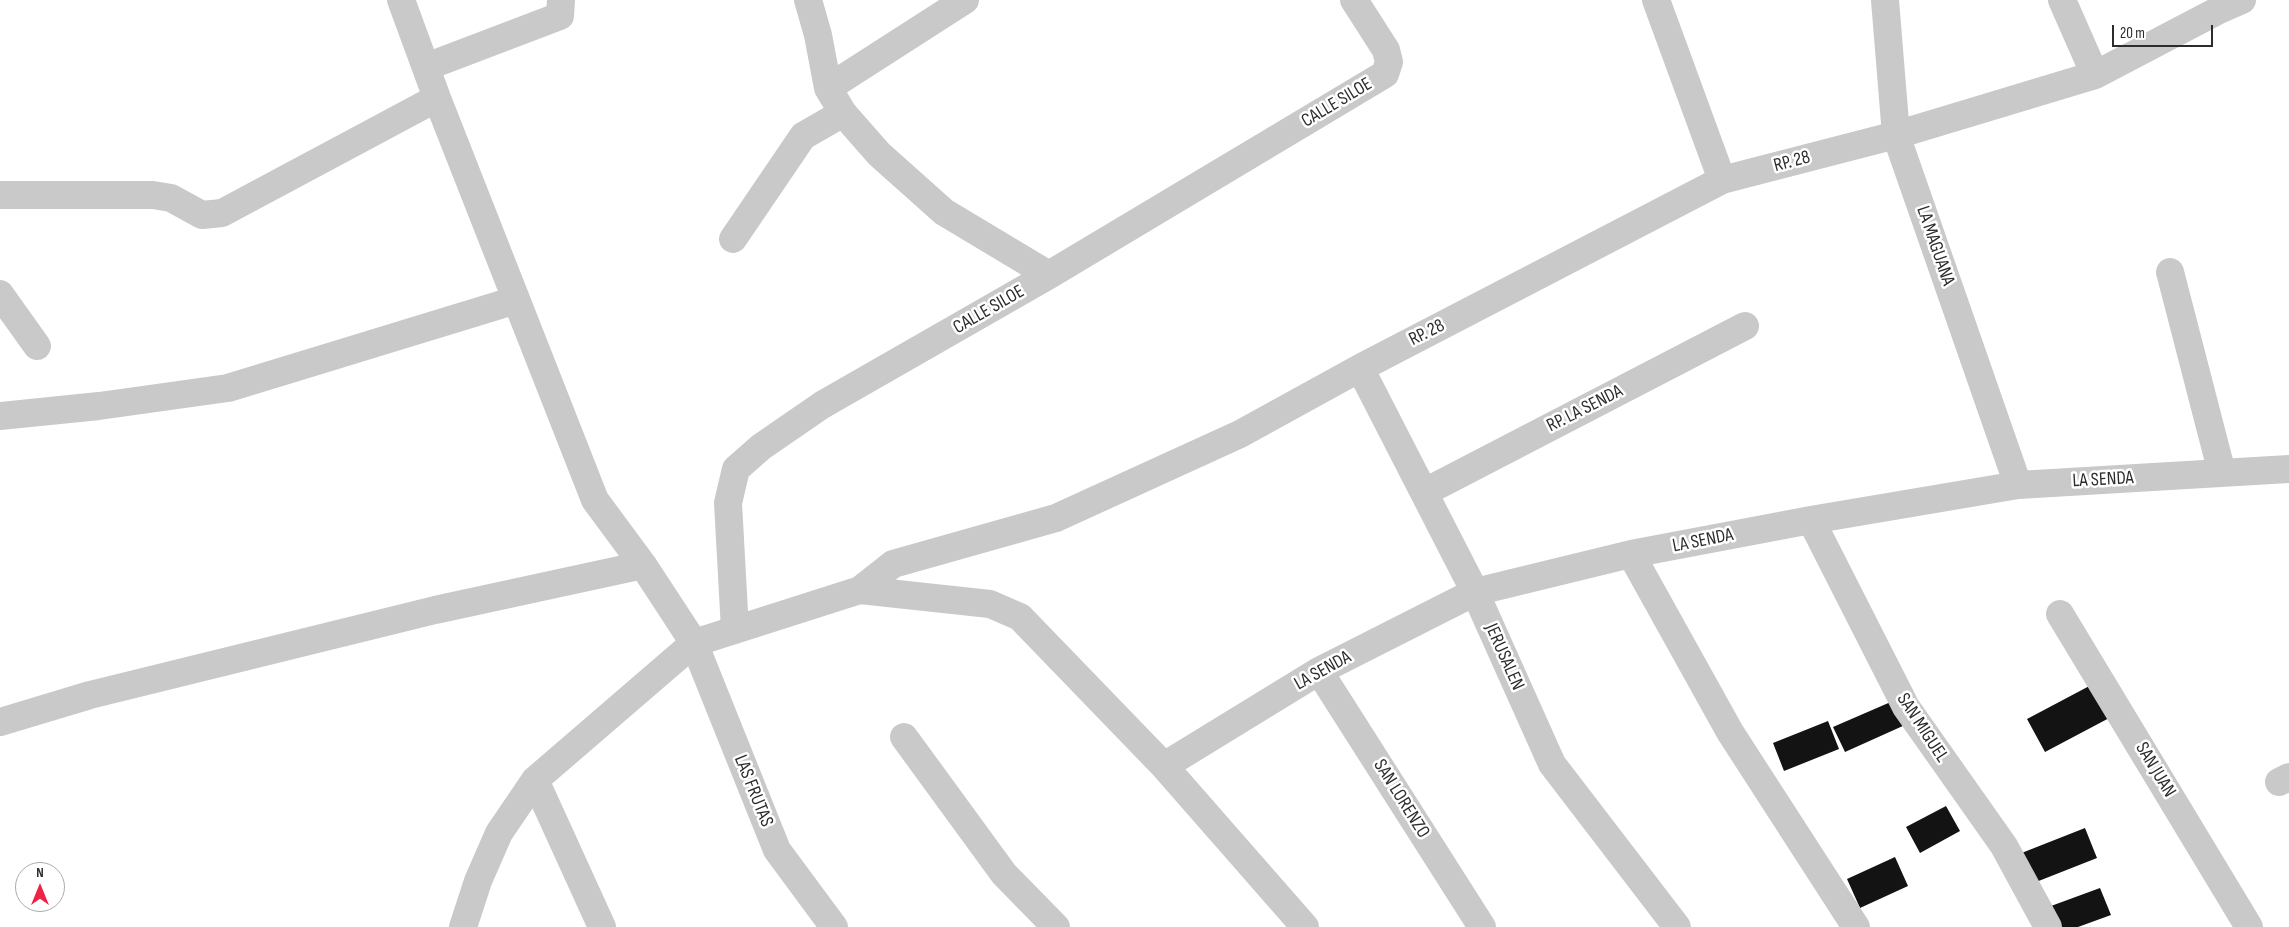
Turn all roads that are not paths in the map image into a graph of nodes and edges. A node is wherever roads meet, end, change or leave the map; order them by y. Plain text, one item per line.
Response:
1 (401, 0) edge
2 (561, 0) edge
3 (808, 0) edge
4 (965, 0) edge
5 (1354, 0) edge
6 (1656, 0) edge
7 (1885, 0) edge
8 (2062, 0) edge
9 (2242, 0) edge
10 (2215, 6) edge
11 (426, 68) junction
12 (2095, 75) junction
13 (828, 88) junction
14 (437, 98) junction
15 (843, 113) junction
16 (1896, 135) junction
17 (1722, 180) junction
18 (0, 195) edge
19 (733, 239) dead end
20 (2170, 272) dead end
21 (1049, 275) junction
22 (0, 294) edge
23 (516, 300) junction
24 (1745, 326) dead end
25 (37, 346) dead end
26 (1360, 368) junction
27 (0, 416) edge
28 (2289, 469) edge
29 (2222, 473) junction
30 (2018, 485) junction
31 (1425, 492) junction
32 (1811, 520) junction
33 (1631, 554) junction
34 (643, 564) junction
35 (860, 590) junction
36 (1475, 592) junction
37 (2060, 614) dead end
38 (735, 630) junction
39 (694, 643) junction
40 (1320, 671) junction
41 (0, 722) edge
42 (904, 738) dead end
43 (1164, 766) junction
44 (535, 780) junction
45 (463, 927) edge
46 (602, 927) edge
47 (834, 927) edge
48 (1056, 927) edge
49 (1305, 927) edge
50 (1482, 927) edge
51 (1677, 927) edge
52 (1856, 927) edge
53 (2048, 927) edge
54 (2249, 927) edge

1 - 11 street, LAS FRUTAS
2 - 11 street
3 - 13 street
4 - 13 street
5 - 21 street, CALLE SILOE
6 - 17 street
7 - 16 street, LA MAGUANA
8 - 12 street
9 - 10 street, RP. 28
10 - 12 street, RP. 28
11 - 14 street, LAS FRUTAS
12 - 16 street, RP. 28
13 - 15 street
14 - 18 street
14 - 23 street, LAS FRUTAS
15 - 19 street
15 - 21 street
16 - 17 street, RP. 28
16 - 30 street, LA MAGUANA
17 - 26 street, RP. 28
20 - 29 street
21 - 38 street, CALLE SILOE
22 - 25 street
23 - 27 street
23 - 34 street, LAS FRUTAS
24 - 31 street, RP. LA SENDA
26 - 31 street, JERUSALEN
26 - 35 street, RP. 28
28 - 29 street, LA SENDA
29 - 30 street, LA SENDA
30 - 32 street, LA SENDA
31 - 36 street, JERUSALEN
32 - 33 street, LA SENDA
32 - 53 street, SAN MIGUEL
33 - 36 street, LA SENDA
33 - 52 street
34 - 39 street, LAS FRUTAS
34 - 41 street
35 - 38 street
35 - 43 street
36 - 40 street, LA SENDA
36 - 51 street, JERUSALEN
37 - 54 street, SAN JUAN
38 - 39 street
39 - 44 street
39 - 47 street, LAS FRUTAS
40 - 43 street, LA SENDA
40 - 50 street, SAN LORENZO
42 - 48 street
43 - 49 street
44 - 45 street
44 - 46 street

